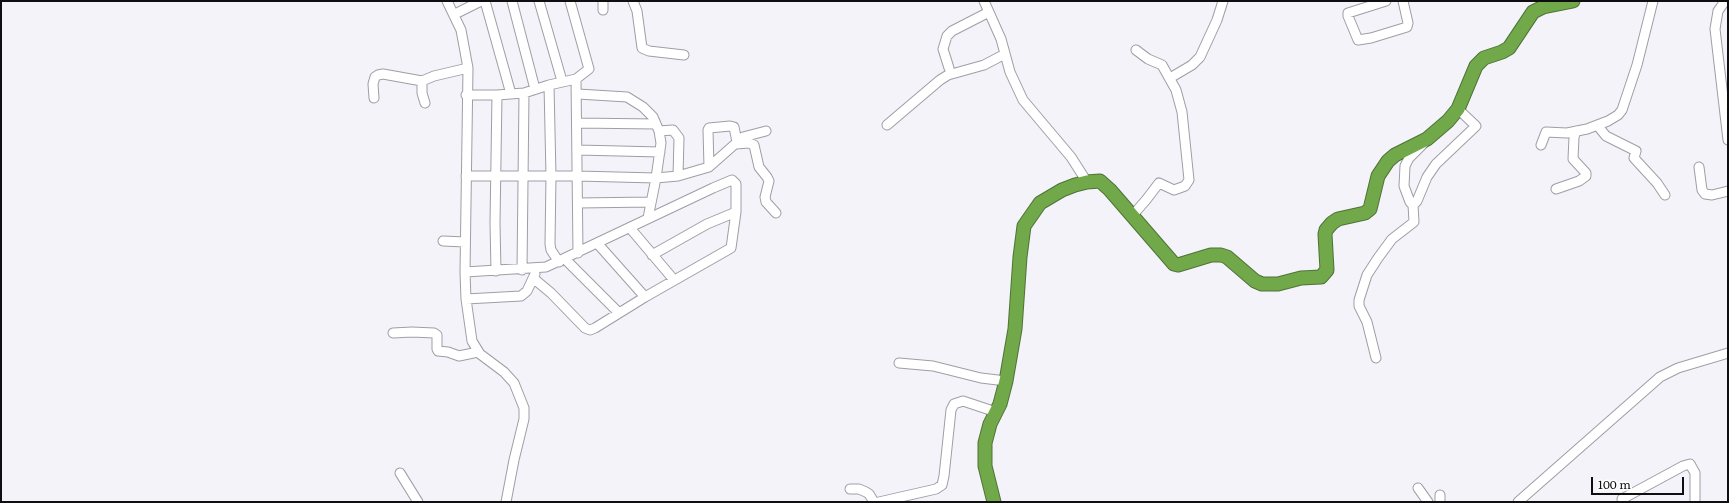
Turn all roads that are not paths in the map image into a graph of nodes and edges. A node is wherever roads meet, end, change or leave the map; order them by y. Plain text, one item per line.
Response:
1 (447, 1) edge
2 (481, 1) edge
3 (485, 1) edge
4 (512, 1) edge
5 (539, 1) edge
6 (570, 1) edge
7 (633, 1) edge
8 (984, 1) edge
9 (1223, 1) edge
10 (1386, 1) edge
11 (1403, 1) edge
12 (1573, 1) edge
13 (1653, 1) edge
14 (1725, 1) edge
15 (989, 12) junction
16 (455, 14) junction
17 (1136, 50) dead end
18 (1005, 54) junction
19 (684, 55) dead end
20 (468, 68) junction
21 (949, 68) dead end
22 (1170, 78) junction
23 (576, 79) junction
24 (422, 81) junction
25 (562, 81) junction
26 (549, 85) junction
27 (535, 89) junction
28 (524, 93) junction
29 (511, 94) junction
30 (578, 94) junction
31 (466, 95) junction
32 (497, 95) junction
33 (374, 98) dead end
34 (425, 103) dead end
35 (1458, 109) junction
36 (577, 123) junction
37 (887, 124) dead end
38 (1597, 126) junction
39 (658, 127) junction
40 (766, 131) dead end
41 (1576, 131) junction
42 (1427, 139) junction
43 (1728, 140) edge
44 (736, 143) junction
45 (1541, 145) dead end
46 (578, 150) junction
47 (660, 152) junction
48 (709, 167) junction
49 (1699, 167) dead end
50 (466, 176) junction
51 (496, 176) junction
52 (551, 176) junction
53 (578, 176) junction
54 (678, 176) junction
55 (523, 177) junction
56 (656, 178) junction
57 (1088, 182) junction
58 (1556, 189) dead end
59 (1728, 191) edge
60 (1665, 195) dead end
61 (651, 202) junction
62 (578, 203) junction
63 (1413, 205) junction
64 (736, 212) junction
65 (776, 213) dead end
66 (1132, 216) junction
67 (648, 218) junction
68 (630, 228) junction
69 (442, 241) dead end
70 (464, 242) junction
71 (597, 243) junction
72 (578, 253) junction
73 (652, 255) junction
74 (562, 261) junction
75 (538, 269) junction
76 (522, 270) junction
77 (496, 271) junction
78 (465, 272) junction
79 (533, 278) junction
80 (674, 280) junction
81 (645, 297) junction
82 (466, 299) junction
83 (619, 313) junction
84 (393, 333) dead end
85 (478, 352) junction
86 (1728, 353) edge
87 (1376, 358) dead end
88 (899, 363) dead end
89 (1006, 382) junction
90 (996, 412) junction
91 (400, 473) dead end
92 (1418, 488) dead end
93 (850, 490) dead end
94 (1622, 499) dead end
95 (418, 502) edge
96 (506, 502) edge
97 (874, 502) edge
98 (879, 502) edge
99 (994, 502) edge
100 (1428, 502) edge
101 (1518, 502) edge
102 (1695, 502) edge

1 - 16 street
2 - 16 street
3 - 29 street
4 - 27 street
5 - 25 street
6 - 23 street
7 - 19 street
8 - 15 street
9 - 22 street
10 - 11 street
12 - 35 highway
13 - 38 street
14 - 43 street
15 - 18 street
15 - 21 street
16 - 20 street
17 - 22 street
18 - 37 street
18 - 57 street
20 - 24 street
20 - 31 street
22 - 66 street
23 - 25 street
23 - 30 street
24 - 33 street
24 - 34 street
25 - 26 street
26 - 27 street
26 - 52 street
27 - 28 street
28 - 29 street
28 - 55 street
29 - 32 street
30 - 36 street
30 - 39 street
31 - 32 street
31 - 50 street
32 - 51 street
35 - 42 highway
35 - 63 street
36 - 39 street
36 - 46 street
38 - 41 street
38 - 60 street
39 - 47 street
39 - 54 street
40 - 44 street
41 - 45 street
41 - 58 street
42 - 63 street
42 - 66 highway
44 - 48 street
44 - 48 street
44 - 65 street
46 - 47 street
46 - 53 street
47 - 56 street
48 - 54 street
49 - 59 street
50 - 51 street
50 - 70 street
51 - 55 street
51 - 77 street
52 - 53 street
52 - 55 street
52 - 74 street
53 - 56 street
53 - 62 street
54 - 56 street
55 - 76 street
56 - 61 street
57 - 66 highway
57 - 89 highway
61 - 62 street
61 - 67 street
62 - 72 street
63 - 87 street
64 - 67 street
64 - 73 street
64 - 80 street
67 - 68 street
68 - 71 street
68 - 73 street
69 - 70 street
70 - 78 street
71 - 72 street
71 - 81 street
72 - 74 street
73 - 80 street
74 - 75 street
74 - 83 street
75 - 76 street
75 - 79 street
76 - 77 street
77 - 78 street
78 - 82 street
79 - 82 street
79 - 83 street
80 - 81 street
81 - 83 street
82 - 85 street
84 - 85 street
85 - 96 street
86 - 101 street
88 - 89 street
89 - 90 highway
90 - 98 street
90 - 99 highway
91 - 95 street
92 - 100 street
93 - 97 street
94 - 102 street

